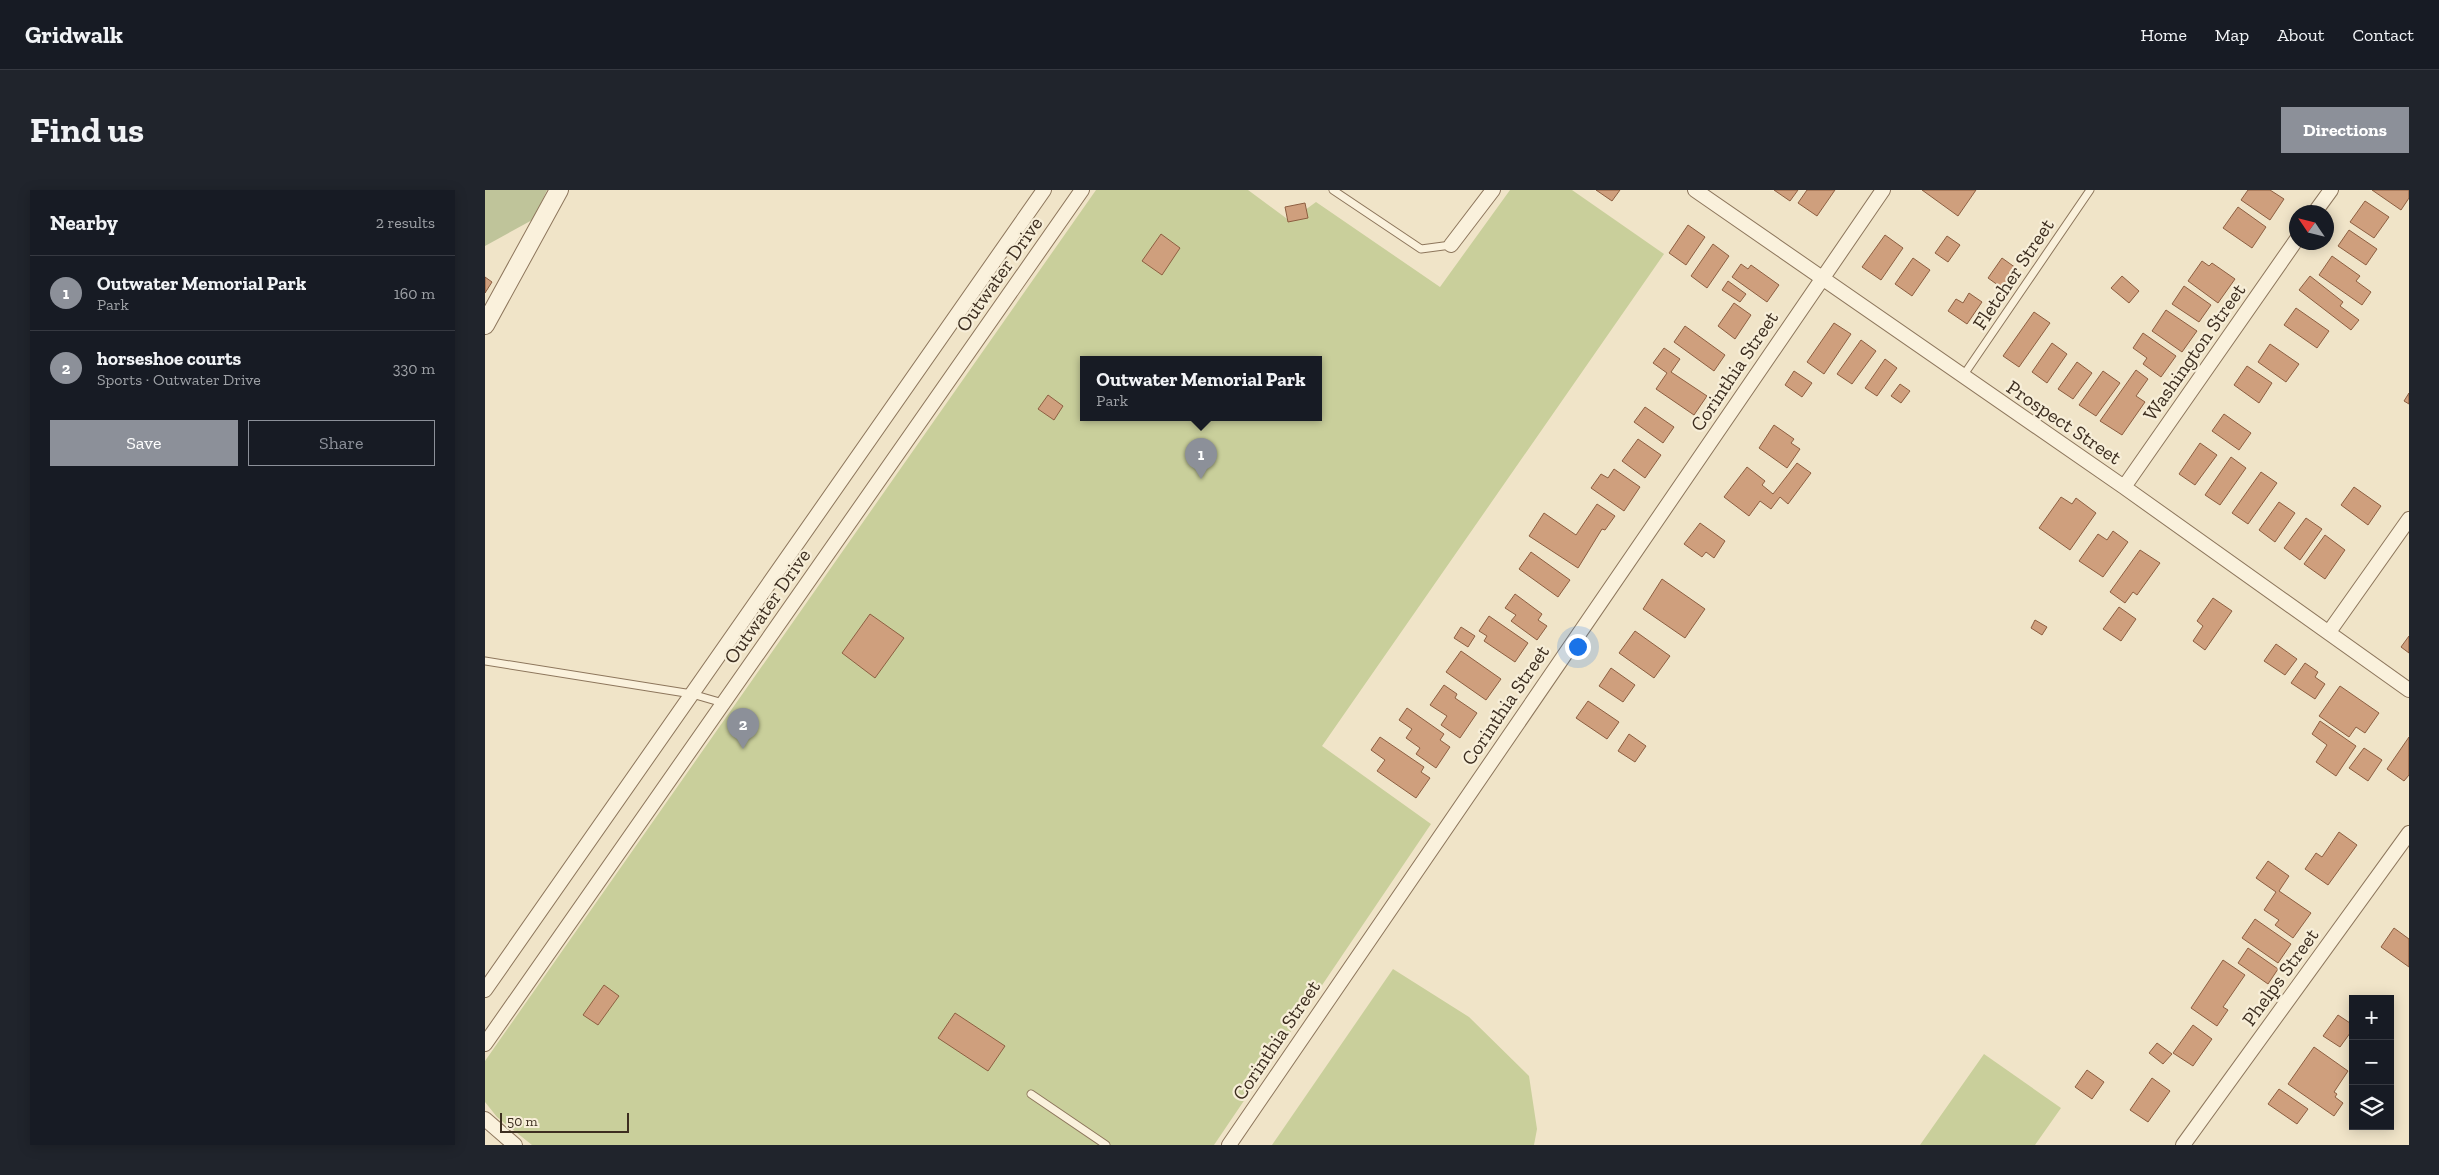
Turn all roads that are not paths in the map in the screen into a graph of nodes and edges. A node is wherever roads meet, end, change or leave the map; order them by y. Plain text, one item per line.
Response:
1 (559, 190) edge
2 (1044, 190) edge
3 (1082, 190) edge
4 (1333, 190) edge
5 (1493, 190) edge
6 (1695, 190) edge
7 (1883, 190) edge
8 (2090, 190) edge
9 (2331, 190) edge
10 (2320, 205) edge
11 (1451, 245) joint
12 (2289, 250) edge
13 (1822, 278) junction
14 (485, 325) edge
15 (1963, 376) junction
16 (2124, 487) junction
17 (2409, 519) edge
18 (2329, 632) junction
19 (485, 661) edge
20 (2409, 690) edge
21 (692, 694) junction
22 (723, 703) junction
23 (2409, 833) edge
24 (485, 990) edge
25 (485, 1044) edge
26 (1031, 1094) dead end
27 (485, 1119) edge
28 (515, 1145) edge
29 (1106, 1145) edge
30 (1229, 1145) edge
31 (2183, 1145) edge

1 - 14 street
2 - 21 street, Outwater Drive
3 - 22 street, Outwater Drive
4 - 11 lane
5 - 11 street
6 - 13 street, Prospect Street
7 - 13 street, Corinthia Street
8 - 15 lane, Fletcher Street
9 - 10 street
12 - 16 street, Washington Street
13 - 15 street, Prospect Street
13 - 30 street, Corinthia Street
15 - 16 street, Prospect Street
16 - 18 street, Prospect Street
17 - 18 street
18 - 20 street, Prospect Street
19 - 21 lane
21 - 22 lane
21 - 24 street, Outwater Drive
22 - 25 street, Outwater Drive
23 - 31 street, Phelps Street
26 - 29 lane
27 - 28 street

